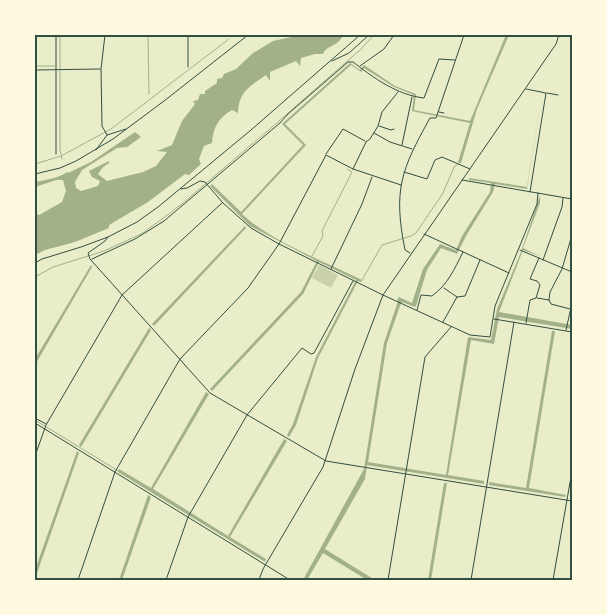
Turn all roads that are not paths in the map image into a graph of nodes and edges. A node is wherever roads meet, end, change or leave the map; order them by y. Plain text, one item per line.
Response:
1 (56, 35) edge
2 (105, 35) edge
3 (188, 35) edge
4 (248, 35) edge
5 (360, 35) edge
6 (369, 35) edge
7 (389, 35) edge
8 (394, 35) edge
9 (464, 35) edge
10 (558, 35) edge
11 (392, 38) junction
12 (455, 60) junction
13 (331, 61) junction
14 (188, 66) dead end
15 (361, 68) junction
16 (56, 69) junction
17 (101, 69) junction
18 (35, 70) edge
19 (525, 89) junction
20 (398, 92) junction
21 (546, 93) junction
22 (558, 95) dead end
23 (412, 97) junction
24 (438, 113) junction
25 (444, 113) dead end
26 (378, 126) junction
27 (394, 129) dead end
28 (127, 130) junction
29 (374, 133) junction
30 (107, 135) junction
31 (366, 142) junction
32 (402, 145) junction
33 (96, 150) junction
34 (412, 150) junction
35 (56, 154) dead end
36 (326, 155) junction
37 (353, 169) junction
38 (470, 169) junction
39 (404, 172) junction
40 (35, 174) edge
41 (372, 176) junction
42 (462, 180) junction
43 (209, 184) junction
44 (401, 185) junction
45 (181, 189) junction
46 (530, 192) junction
47 (538, 193) junction
48 (563, 198) junction
49 (572, 199) edge
50 (223, 202) junction
51 (424, 234) junction
52 (572, 235) edge
53 (108, 237) junction
54 (280, 244) junction
55 (521, 250) junction
56 (463, 252) junction
57 (411, 253) junction
58 (479, 258) junction
59 (539, 258) junction
60 (91, 259) junction
61 (543, 260) junction
62 (35, 263) edge
63 (562, 268) junction
64 (331, 269) junction
65 (572, 272) edge
66 (509, 273) junction
67 (354, 281) junction
68 (443, 288) junction
69 (122, 295) junction
70 (383, 295) junction
71 (457, 297) junction
72 (536, 298) junction
73 (549, 300) junction
74 (572, 303) edge
75 (570, 309) junction
76 (416, 310) junction
77 (494, 319) junction
78 (443, 322) junction
79 (514, 322) junction
80 (526, 324) junction
81 (452, 326) junction
82 (566, 330) junction
83 (572, 332) edge
84 (180, 359) junction
85 (247, 415) junction
86 (35, 418) edge
87 (35, 423) edge
88 (46, 425) junction
89 (44, 429) junction
90 (35, 456) edge
91 (326, 461) junction
92 (572, 471) edge
93 (115, 472) junction
94 (405, 474) junction
95 (486, 487) junction
96 (567, 501) junction
97 (572, 501) edge
98 (188, 517) junction
99 (267, 563) junction
100 (78, 580) edge
101 (166, 580) edge
102 (260, 580) edge
103 (290, 580) edge
104 (388, 580) edge
105 (471, 580) edge
106 (553, 580) edge

1 - 16 street
2 - 17 street
3 - 14 street
4 - 28 street
5 - 13 street
6 - 13 street
7 - 11 street
8 - 11 street
9 - 12 street
10 - 19 street
11 - 15 street
12 - 23 street
12 - 24 street
13 - 45 street
15 - 20 street
15 - 43 street
16 - 17 street
16 - 18 street
16 - 35 street
17 - 30 street
19 - 21 street
19 - 38 street
20 - 23 street
20 - 26 street
21 - 22 street
21 - 46 street
23 - 32 street
24 - 25 street
24 - 34 street
26 - 27 street
26 - 29 street
28 - 30 street
28 - 33 street
29 - 31 street
29 - 32 street
30 - 33 street
31 - 36 street
31 - 37 street
32 - 34 street
33 - 40 street
34 - 39 street
36 - 37 street
36 - 54 street
37 - 41 street
38 - 39 street
38 - 42 street
39 - 44 street
41 - 44 street
41 - 64 street
42 - 46 street
42 - 51 street
43 - 45 street
43 - 50 street
43 - 60 street
44 - 57 street
45 - 53 street
46 - 47 street
47 - 48 street
47 - 55 street
48 - 49 street
48 - 61 street
50 - 54 street
50 - 69 street
51 - 56 street
51 - 57 street
52 - 63 street
53 - 60 street
53 - 62 street
54 - 64 street
54 - 84 street
55 - 59 street
55 - 66 street
56 - 58 street
56 - 68 street
57 - 70 street
58 - 66 street
58 - 71 street
59 - 61 street
59 - 72 street
60 - 69 street
61 - 63 street
63 - 65 street
63 - 73 street
64 - 67 street
66 - 77 street
67 - 70 street
67 - 85 street
68 - 71 street
68 - 76 street
69 - 84 street
69 - 88 street
70 - 76 street
70 - 91 street
71 - 78 street
72 - 73 street
72 - 80 street
73 - 75 street
74 - 75 street
75 - 82 street
76 - 78 street
77 - 79 street
77 - 81 street
78 - 81 street
79 - 80 street
79 - 95 street
80 - 82 street
81 - 94 street
82 - 83 street
84 - 85 street
84 - 93 street
85 - 91 street
85 - 98 street
86 - 88 street
87 - 89 street
88 - 89 street
89 - 90 street
89 - 93 street
91 - 94 street
91 - 99 street
92 - 96 street
93 - 98 street
93 - 100 street
94 - 95 street
94 - 104 street
95 - 96 street
95 - 105 street
96 - 97 street
96 - 106 street
98 - 99 street
98 - 101 street
99 - 102 street
99 - 103 street

